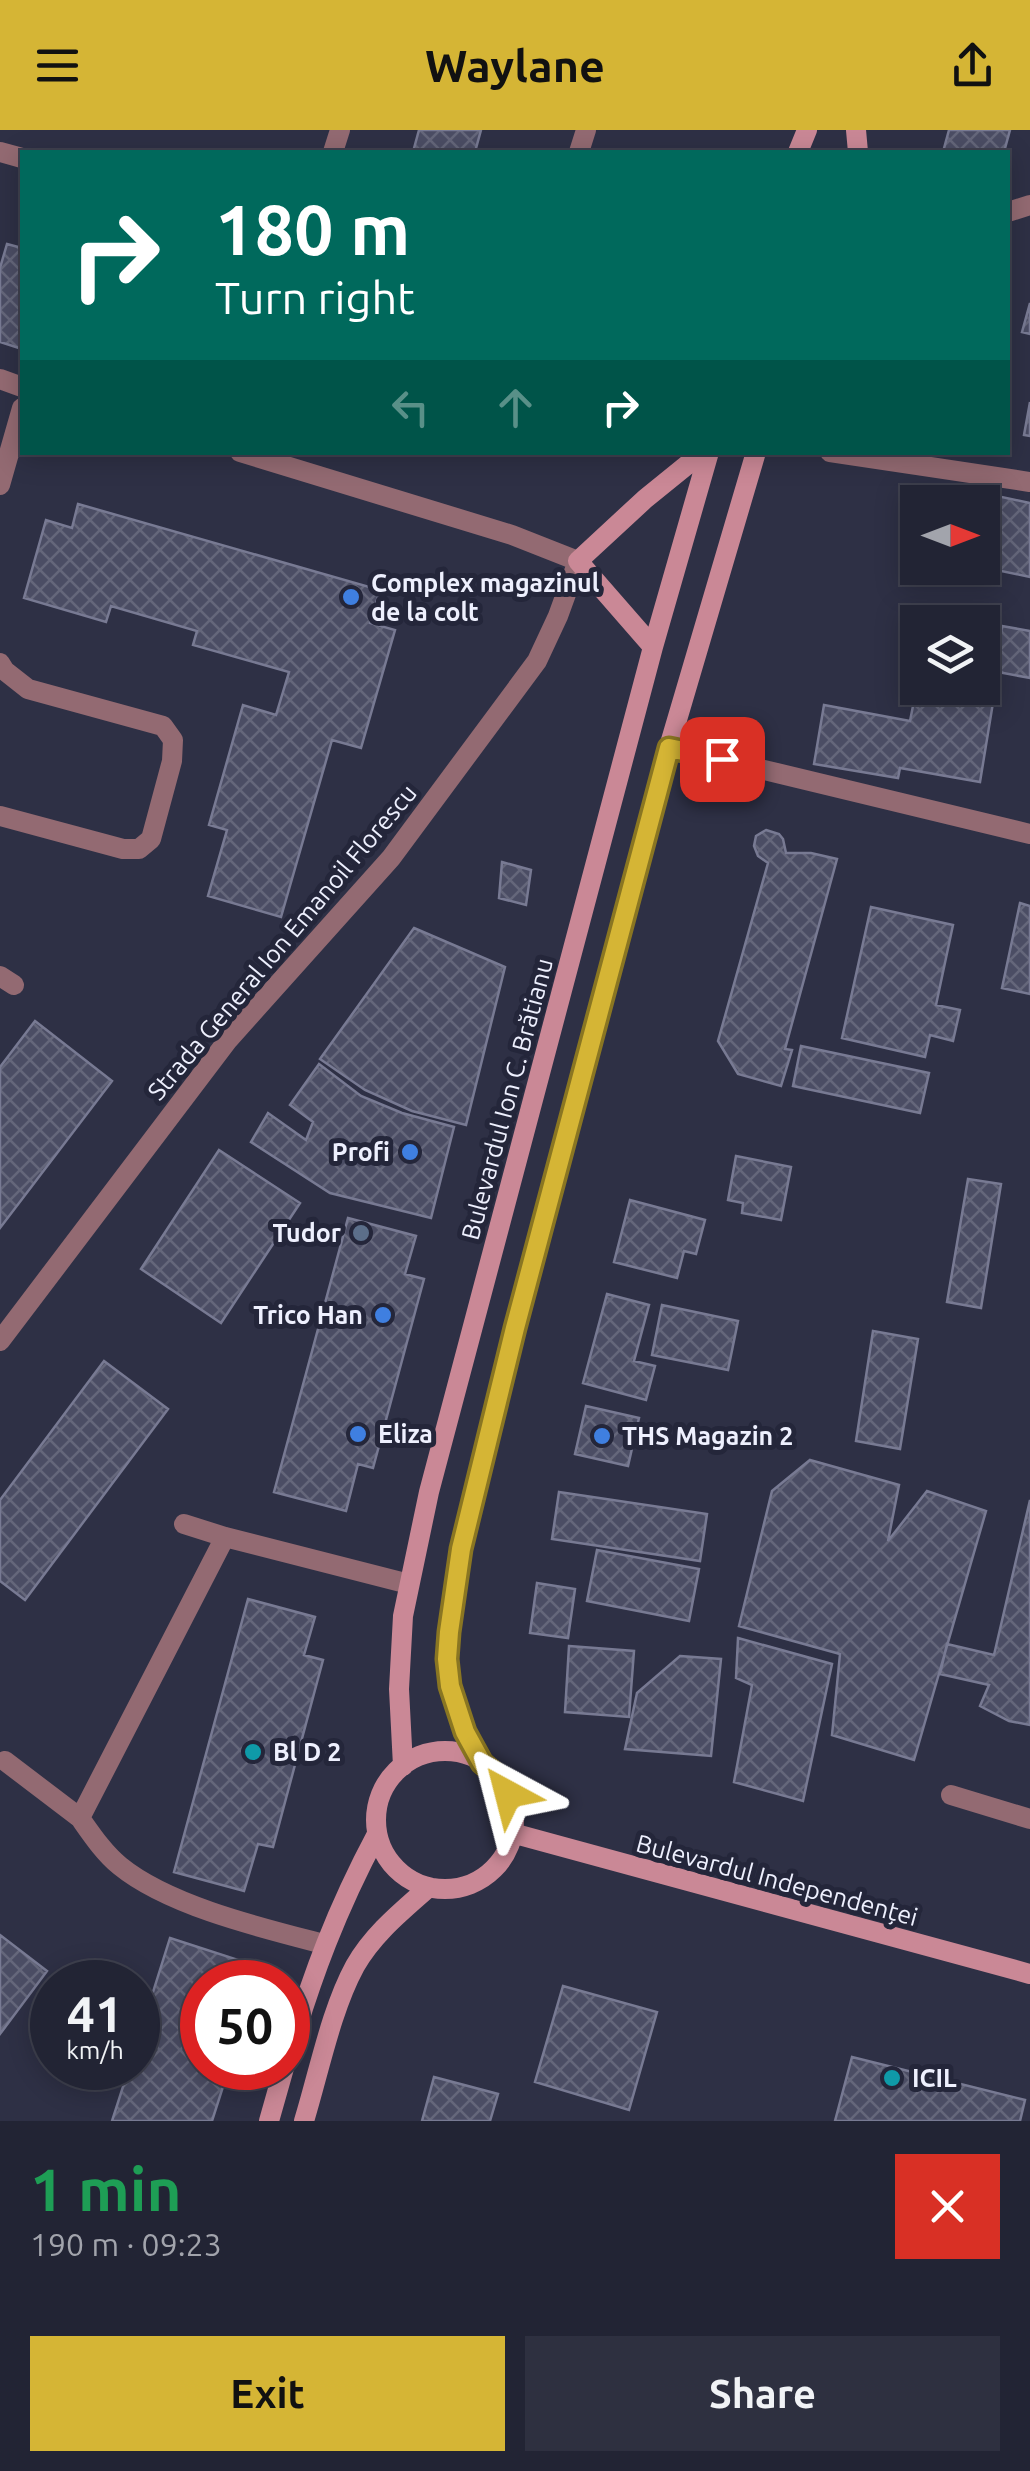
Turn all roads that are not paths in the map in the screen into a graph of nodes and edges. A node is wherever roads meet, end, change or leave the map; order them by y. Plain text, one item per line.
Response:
1 (20, 415) edge
2 (250, 455) edge
3 (702, 455) edge
4 (705, 455) edge
5 (755, 455) edge
6 (845, 455) edge
7 (1030, 482) edge
8 (0, 485) edge
9 (578, 561) junction
10 (653, 647) junction
11 (2, 674) edge
12 (669, 748) junction
13 (0, 816) edge
14 (1030, 834) edge
15 (0, 1340) edge
16 (184, 1524) dead end
17 (224, 1537) junction
18 (409, 1584) junction
19 (5, 1762) dead end
20 (482, 1763) junction
21 (403, 1766) junction
22 (952, 1795) dead end
23 (80, 1818) junction
24 (1030, 1819) edge
25 (512, 1833) junction
26 (377, 1834) junction
27 (429, 1887) junction
28 (324, 1944) junction
29 (1030, 1974) edge
30 (310, 1982) edge
31 (278, 2090) edge
32 (269, 2121) edge
33 (304, 2121) edge

1 - 8 street
2 - 9 street
3 - 9 main road
4 - 10 main road, Bulevardul Ion C. Brătianu
5 - 12 main road
6 - 7 street
9 - 10 main road
9 - 15 street, Strada General Ion Emanoil Florescu
10 - 18 main road, Bulevardul Ion C. Brătianu
11 - 13 street
12 - 14 street
12 - 20 main road
16 - 17 street
17 - 18 street
17 - 23 street
18 - 21 main road, Bulevardul Ion C. Brătianu
19 - 23 street
20 - 21 main road
20 - 25 main road
21 - 26 main road
22 - 24 street
23 - 28 street
25 - 27 main road
25 - 29 main road, Bulevardul Independenței
26 - 27 main road
26 - 28 main road
27 - 33 main road
28 - 30 main road
31 - 32 main road

